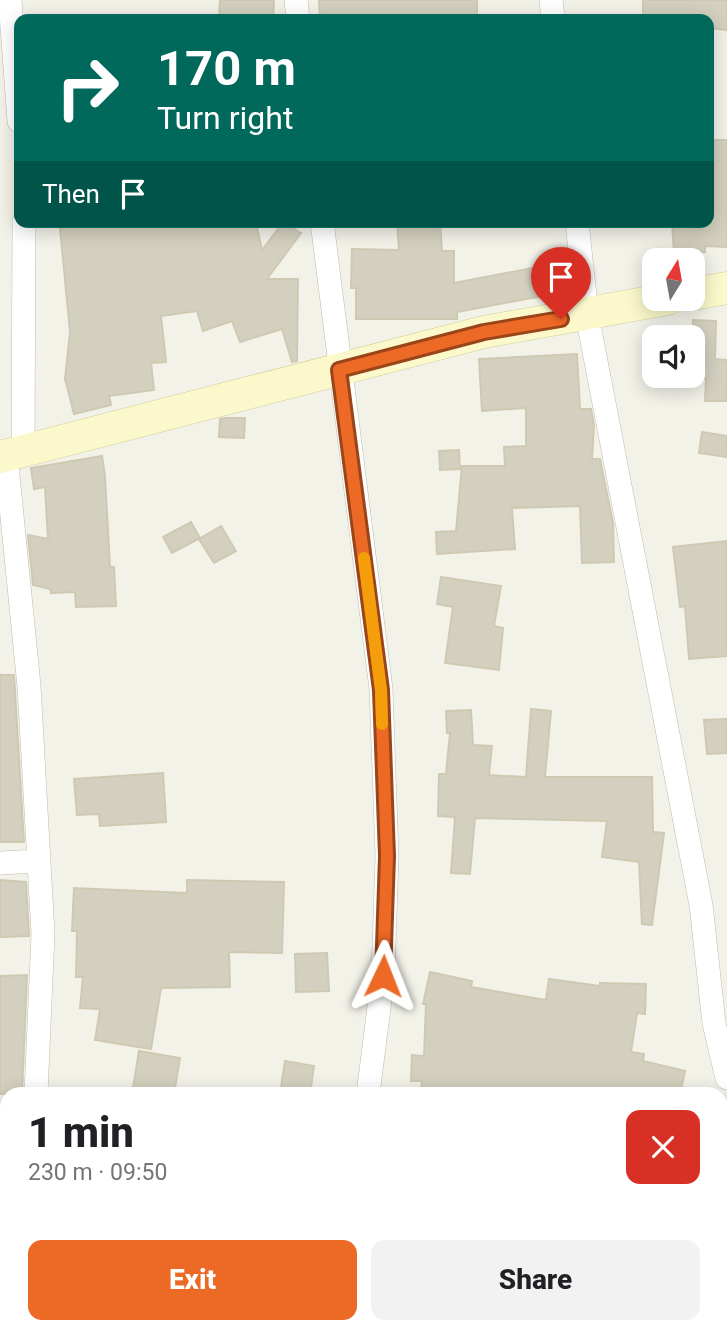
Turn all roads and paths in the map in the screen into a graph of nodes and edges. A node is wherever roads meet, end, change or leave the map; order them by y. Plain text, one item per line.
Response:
1 (9, 0) edge
2 (14, 60) edge
3 (24, 228) edge
4 (323, 228) edge
5 (578, 228) edge
6 (727, 288) edge
7 (705, 292) edge
8 (642, 304) edge
9 (587, 315) junction
10 (339, 370) junction
11 (10, 455) edge
12 (38, 861) junction
13 (0, 863) edge
14 (727, 1079) edge
15 (36, 1087) edge
16 (369, 1087) edge

1 - 2 street
3 - 11 street
4 - 10 street
5 - 9 street
6 - 7 street
8 - 9 street
9 - 10 street
9 - 14 street
10 - 11 street
10 - 16 street
11 - 12 street
12 - 13 street
12 - 15 street

